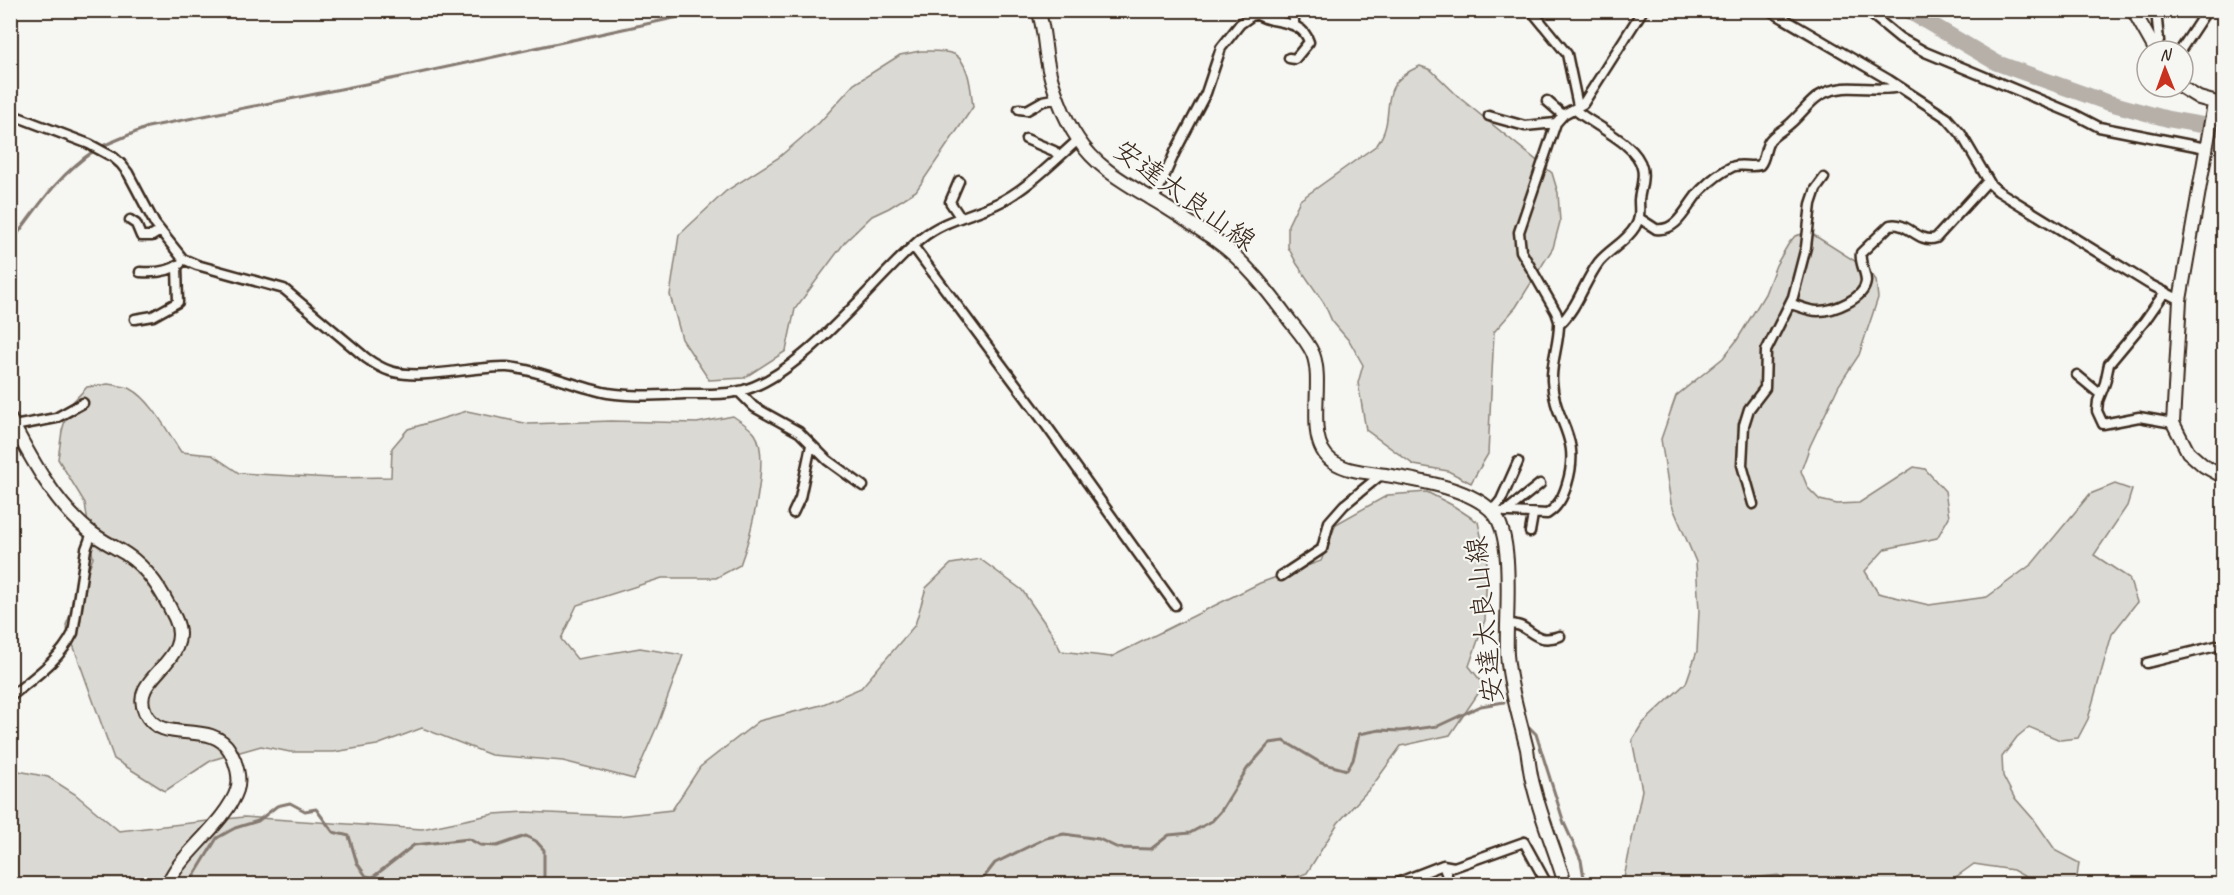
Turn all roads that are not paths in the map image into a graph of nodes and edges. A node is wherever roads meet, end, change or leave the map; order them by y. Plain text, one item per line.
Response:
1 (1038, 10) edge
2 (1294, 10) edge
3 (1531, 10) edge
4 (1643, 10) edge
5 (1769, 10) edge
6 (1866, 10) edge
7 (2133, 10) edge
8 (2156, 10) edge
9 (2207, 10) edge
10 (1257, 12) edge
11 (1294, 26) junction
12 (2150, 39) edge
13 (2159, 39) edge
14 (2188, 39) edge
15 (1289, 58) dead end
16 (1900, 87) junction
17 (2195, 96) edge
18 (1059, 98) junction
19 (1547, 101) dead end
20 (1576, 107) junction
21 (2216, 108) edge
22 (1019, 109) dead end
23 (10, 114) edge
24 (1563, 115) junction
25 (1489, 116) dead end
26 (1557, 123) junction
27 (1026, 140) dead end
28 (1078, 140) junction
29 (2206, 146) junction
30 (1059, 157) junction
31 (1824, 178) dead end
32 (959, 181) dead end
33 (1988, 181) junction
34 (1154, 200) junction
35 (960, 217) junction
36 (1639, 218) junction
37 (130, 220) dead end
38 (160, 231) junction
39 (913, 246) junction
40 (185, 260) junction
41 (177, 266) junction
42 (140, 272) dead end
43 (2165, 292) junction
44 (2180, 300) junction
45 (1791, 304) junction
46 (135, 319) dead end
47 (1560, 324) junction
48 (2077, 375) dead end
49 (739, 392) junction
50 (2100, 394) junction
51 (83, 403) dead end
52 (12, 422) edge
53 (2173, 423) junction
54 (811, 445) junction
55 (1518, 462) dead end
56 (1382, 474) junction
57 (2223, 477) edge
58 (1540, 484) dead end
59 (863, 486) dead end
60 (1754, 504) dead end
61 (1492, 512) junction
62 (1505, 512) junction
63 (793, 513) dead end
64 (1533, 515) junction
65 (1530, 532) dead end
66 (92, 533) junction
67 (1281, 576) dead end
68 (1175, 605) dead end
69 (1506, 624) junction
70 (1560, 636) dead end
71 (2223, 644) edge
72 (2147, 663) dead end
73 (10, 697) edge
74 (1443, 865) junction
75 (166, 885) edge
76 (1394, 885) edge
77 (1450, 885) edge
78 (1547, 885) edge
79 (1565, 885) edge

1 - 18 main road, 安達太良山線
2 - 11 street
3 - 20 street
4 - 20 street
5 - 16 street
6 - 29 street
7 - 12 main road
8 - 13 street
9 - 14 street
10 - 11 street
10 - 34 street
11 - 15 street
16 - 33 street
16 - 36 street
17 - 21 main road
18 - 22 street
18 - 28 main road, 安達太良山線
19 - 24 street
20 - 24 street
20 - 36 street
21 - 29 main road
23 - 38 street
24 - 26 street
25 - 26 street
26 - 47 street
27 - 30 street
28 - 30 street
28 - 34 main road, 安達太良山線
29 - 44 main road
30 - 35 street
31 - 45 street
32 - 35 street
33 - 43 street
33 - 45 street
34 - 56 main road, 安達太良山線
35 - 39 street
36 - 47 street
37 - 38 street
38 - 40 street
39 - 49 street
39 - 68 street
40 - 41 street
40 - 49 street
41 - 42 street
41 - 46 street
43 - 44 street
43 - 50 street
44 - 53 main road
45 - 60 street
47 - 64 street
48 - 50 street
49 - 54 street
50 - 53 street
51 - 52 street
52 - 66 main road
53 - 57 main road
54 - 59 street
54 - 63 street
55 - 61 street
56 - 61 main road, 安達太良山線
56 - 67 street
58 - 62 street
61 - 62 street
61 - 69 main road, 安達太良山線
62 - 64 street
64 - 65 street
66 - 73 street
66 - 75 main road
69 - 70 street
69 - 79 main road, 安達太良山線
71 - 72 street
74 - 76 street
74 - 77 street
74 - 78 street

